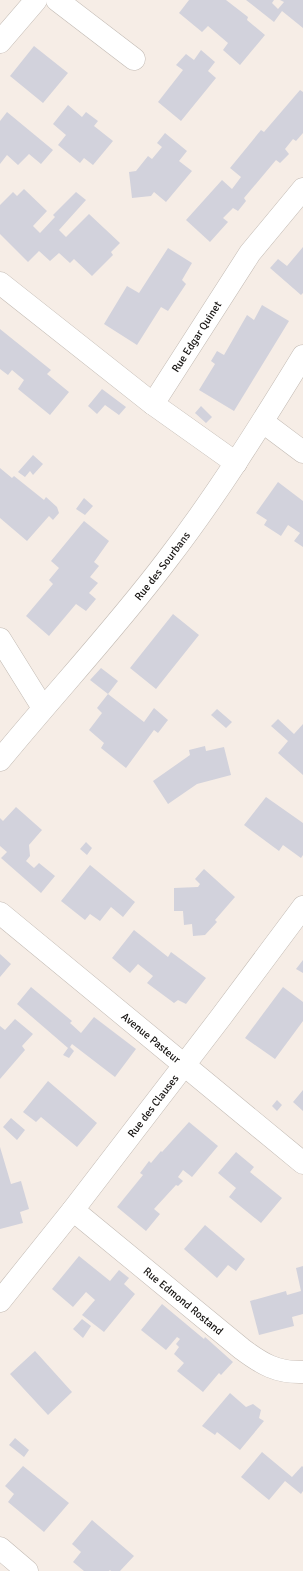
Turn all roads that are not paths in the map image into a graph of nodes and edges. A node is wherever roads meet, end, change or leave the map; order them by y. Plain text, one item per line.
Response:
1 (36, 0) edge
2 (57, 0) edge
3 (0, 42) edge
4 (134, 59) dead end
5 (303, 189) edge
6 (0, 284) edge
7 (303, 356) edge
8 (153, 404) junction
9 (263, 422) junction
10 (303, 452) edge
11 (236, 462) junction
12 (0, 639) edge
13 (43, 708) junction
14 (0, 760) edge
15 (303, 908) edge
16 (0, 914) edge
17 (184, 1065) junction
18 (303, 1163) edge
19 (73, 1210) junction
20 (3, 1291) edge
21 (303, 1372) edge
22 (0, 1548) edge
23 (27, 1571) edge

1 - 3 street
2 - 4 street
5 - 8 street, Rue Edgar Quinet
6 - 8 street
7 - 9 street, Rue des Sourbans
8 - 11 street
9 - 10 street
9 - 11 street, Rue des Sourbans
11 - 13 street, Rue des Sourbans
12 - 13 street
13 - 14 street, Rue des Sourbans
15 - 17 street, Rue des Clauses
16 - 17 street, Avenue Pasteur
17 - 18 street, Avenue Pasteur
17 - 19 street, Rue des Clauses
19 - 20 street, Rue des Clauses
19 - 21 street, Rue Edmond Rostand
22 - 23 street

